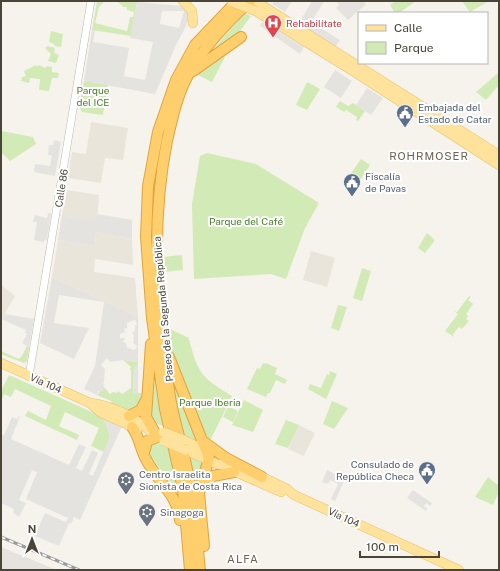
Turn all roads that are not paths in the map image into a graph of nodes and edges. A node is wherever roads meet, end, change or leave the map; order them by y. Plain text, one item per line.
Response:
1 (91, 1) edge
2 (183, 1) edge
3 (232, 1) edge
4 (254, 4) edge
5 (193, 23) dead end
6 (241, 37) dead end
7 (188, 74) junction
8 (499, 155) edge
9 (499, 165) edge
10 (152, 318) junction
11 (164, 343) junction
12 (1, 363) edge
13 (29, 376) junction
14 (148, 394) junction
15 (90, 403) junction
16 (129, 416) junction
17 (132, 427) junction
18 (158, 434) junction
19 (203, 447) junction
20 (144, 455) junction
21 (224, 465) junction
22 (234, 472) junction
23 (262, 477) junction
24 (201, 484) junction
25 (294, 495) junction
26 (191, 570) edge
27 (204, 570) edge
28 (459, 570) edge

1 - 13 street, Calle 86
2 - 5 main road
3 - 4 main road, bridge
3 - 10 highway, Paseo de la Segunda República
4 - 7 highway, Paseo de la Segunda República
4 - 8 main road
4 - 9 main road
6 - 7 highway
7 - 11 highway, Paseo de la Segunda República
10 - 14 highway
10 - 26 highway, Paseo de la Segunda República
11 - 19 highway
11 - 26 highway, Paseo de la Segunda República
12 - 13 main road, Vía 104
13 - 15 main road, Vía 104
14 - 16 highway
14 - 18 highway
15 - 16 main road, Vía 104
15 - 17 main road, Vía 104
16 - 18 main road, Vía 104
17 - 18 main road, Vía 104
17 - 20 highway
18 - 19 main road, Vía 104, bridge
18 - 19 main road, Vía 104, bridge
18 - 20 highway
19 - 21 main road, Vía 104
19 - 23 highway
19 - 24 highway
20 - 26 highway
21 - 22 main road, Vía 104
21 - 23 main road, Vía 104
22 - 24 highway
22 - 25 main road, Vía 104
23 - 25 main road, Vía 104
24 - 27 highway
25 - 28 main road, Vía 104

